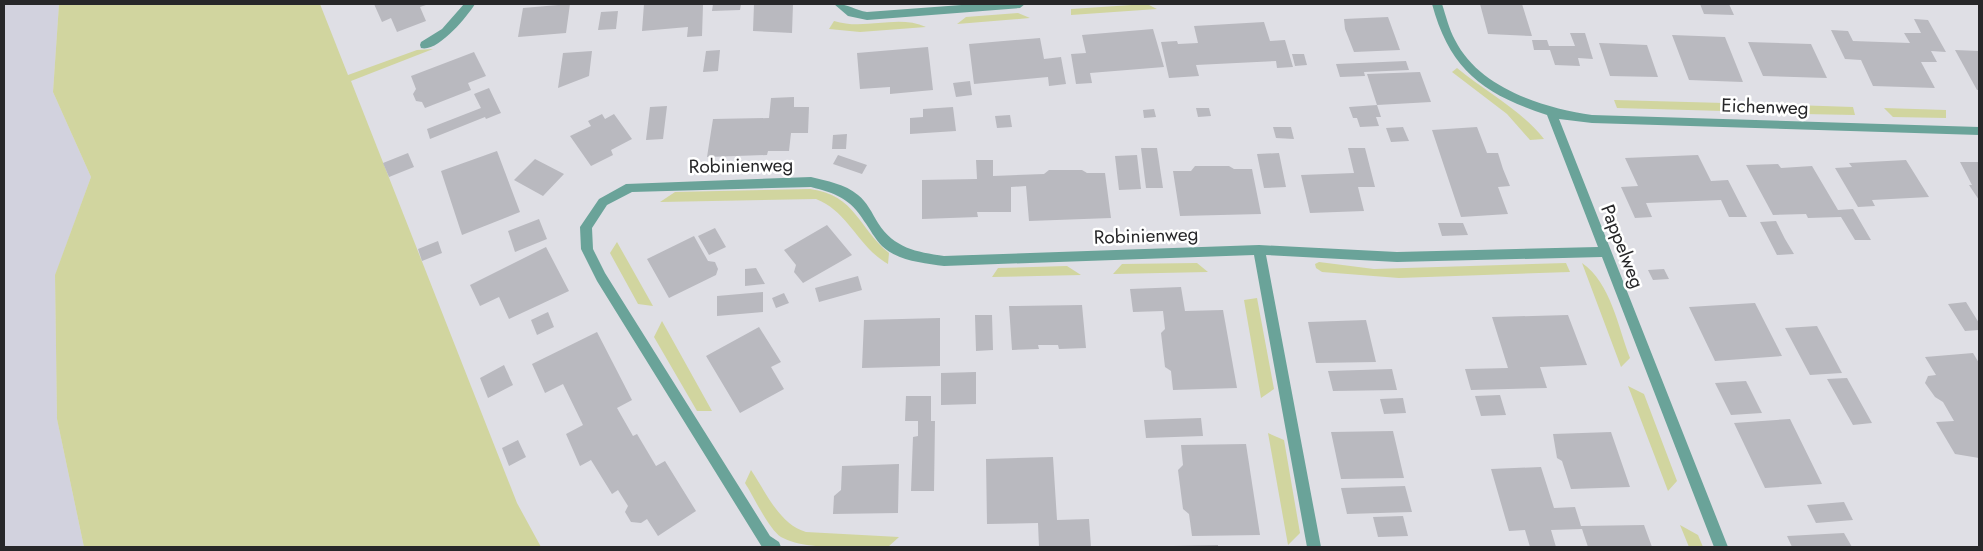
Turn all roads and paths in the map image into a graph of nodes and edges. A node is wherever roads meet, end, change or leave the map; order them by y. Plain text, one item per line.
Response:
1 (470, 4) edge
2 (839, 4) edge
3 (1020, 4) edge
4 (1437, 4) edge
5 (425, 45) dead end
6 (1551, 112) junction
7 (1979, 131) edge
8 (1259, 250) junction
9 (1604, 252) junction
10 (774, 547) edge
11 (1314, 547) edge
12 (1721, 547) edge

1 - 5 street
2 - 3 street
4 - 6 street
6 - 7 street, Eichenweg
6 - 9 street, Pappelweg
8 - 9 street, Robinienweg
8 - 10 street, Robinienweg
8 - 11 street
9 - 12 street, Pappelweg

